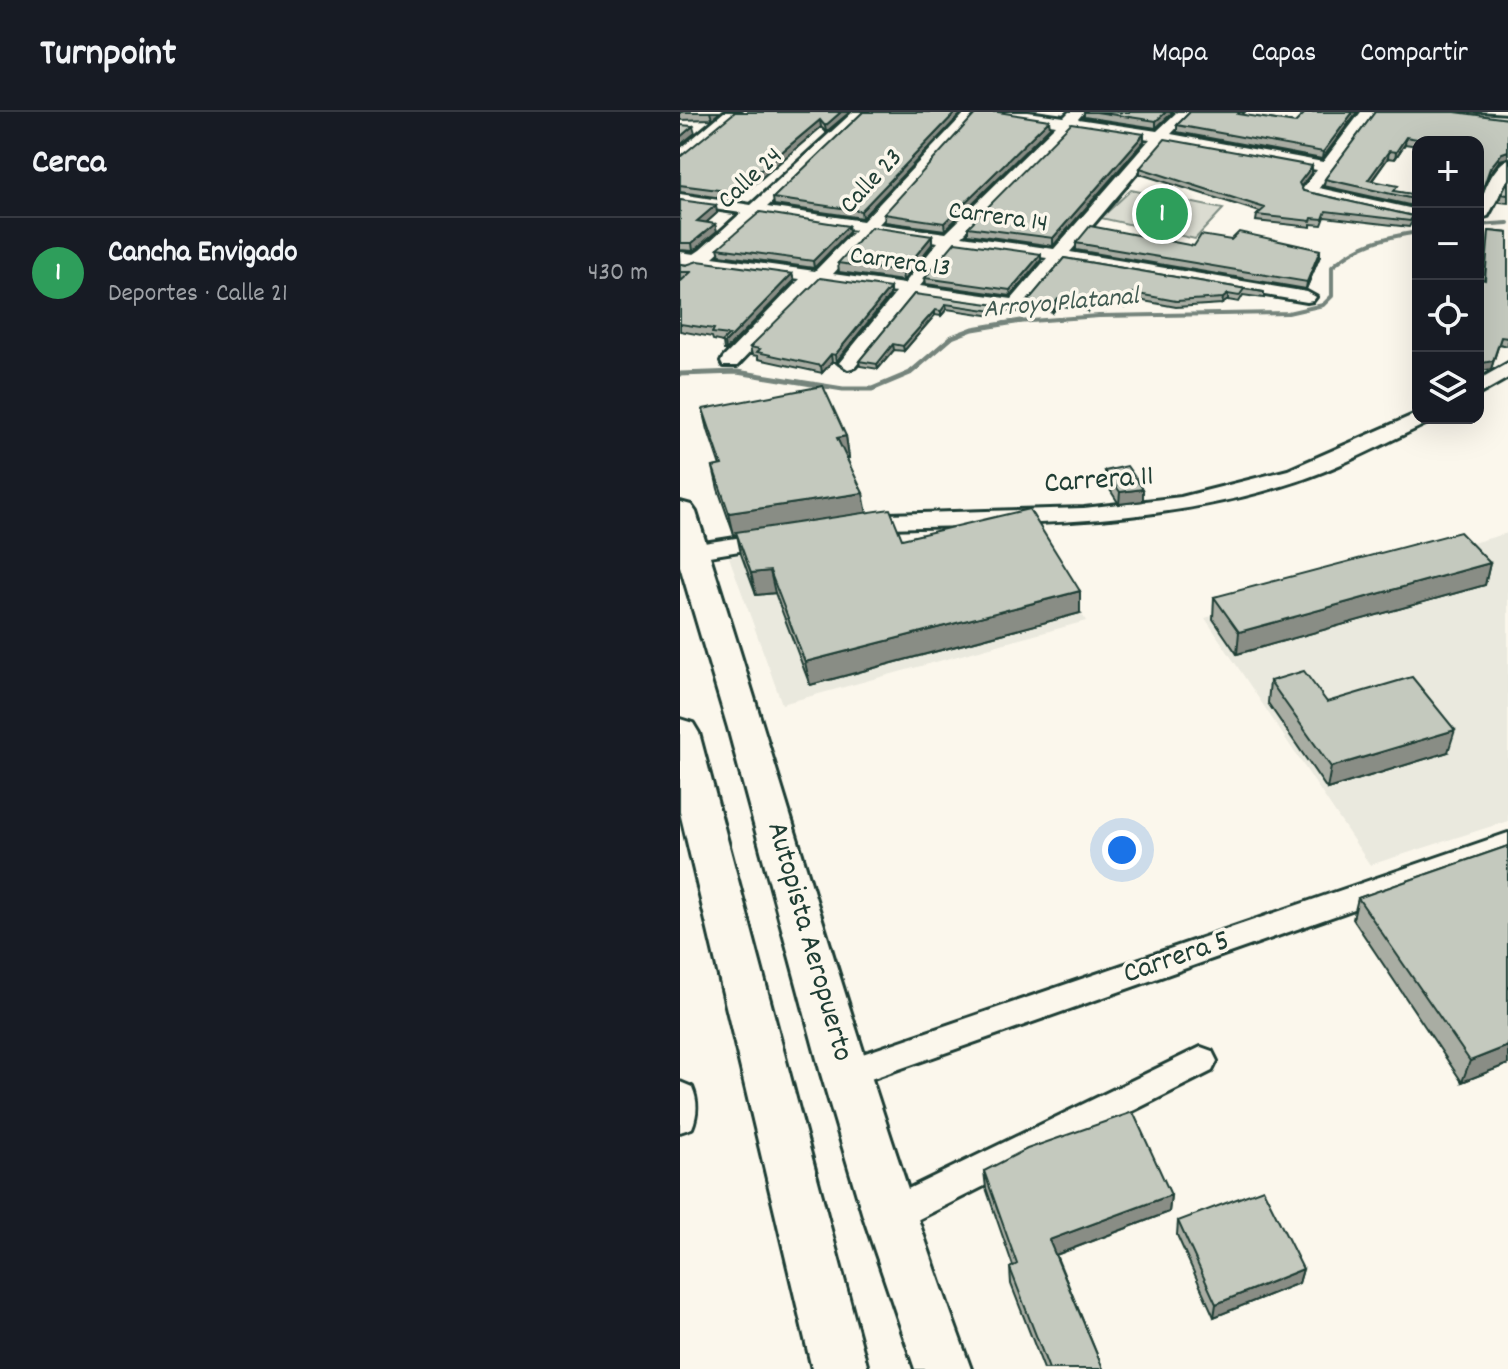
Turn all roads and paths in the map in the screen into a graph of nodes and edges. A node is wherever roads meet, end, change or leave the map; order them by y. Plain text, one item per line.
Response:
1 (846, 112) edge
2 (861, 112) edge
3 (961, 112) edge
4 (974, 112) edge
5 (999, 112) edge
6 (1185, 112) edge
7 (1368, 112) edge
8 (1454, 112) edge
9 (723, 116) edge
10 (1073, 117) edge
11 (1508, 120) edge
12 (692, 126) edge
13 (1160, 136) junction
14 (680, 157) edge
15 (1508, 164) edge
16 (1326, 167) junction
17 (680, 199) edge
18 (744, 209) junction
19 (1484, 209) edge
20 (1412, 214) edge
21 (859, 226) junction
22 (950, 239) junction
23 (1058, 255) junction
24 (684, 263) edge
25 (810, 279) junction
26 (908, 290) junction
27 (1307, 297) dead end
28 (730, 362) dead end
29 (848, 363) dead end
30 (1508, 369) edge
31 (1484, 385) edge
32 (1412, 423) edge
33 (845, 528) edge
34 (686, 532) edge
35 (802, 534) edge
36 (680, 733) edge
37 (688, 803) edge
38 (1508, 844) edge
39 (1201, 1061) dead end
40 (845, 1074) junction
41 (680, 1097) edge
42 (680, 1117) edge
43 (889, 1216) junction
44 (840, 1369) edge
45 (943, 1369) edge

1 - 18 street, Calle 24
2 - 18 street, Calle 24
3 - 21 street, Calle 23
4 - 21 street, Calle 23
5 - 10 street
6 - 13 street
7 - 16 street
8 - 11 street
9 - 12 street
9 - 14 street
10 - 13 street
10 - 22 street
13 - 16 street
13 - 23 street
15 - 19 street
16 - 20 street
17 - 18 street, Carrera 14
18 - 21 street, Carrera 14
18 - 24 street, Calle 24
21 - 22 street, Carrera 14
21 - 25 street, Calle 23
22 - 23 street, Carrera 14
22 - 26 street
23 - 26 street, Carrera 13
23 - 27 street, Carrera 14
24 - 25 street, Carrera 13
25 - 26 street, Carrera 13
25 - 28 street, Calle 23
26 - 29 street
30 - 31 street
32 - 33 street, Carrera 11
34 - 35 street
34 - 40 highway, Autopista Aeropuerto
36 - 37 highway
37 - 44 highway
38 - 40 street, Carrera 5
39 - 43 street
40 - 43 highway, Autopista Aeropuerto
41 - 42 street
43 - 45 highway, Autopista Aeropuerto

